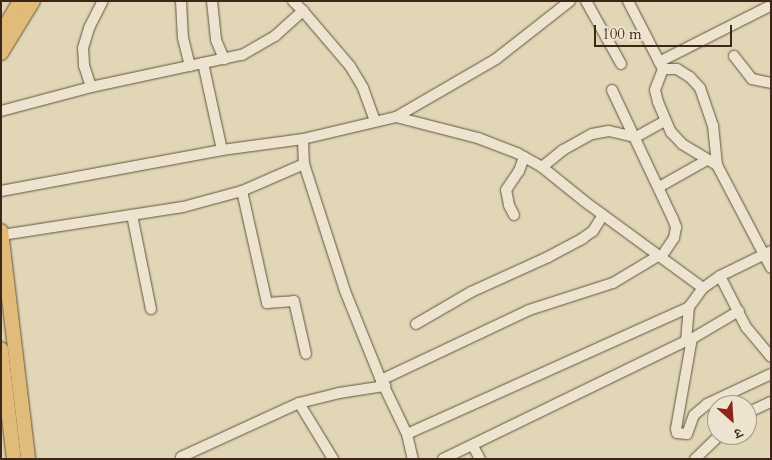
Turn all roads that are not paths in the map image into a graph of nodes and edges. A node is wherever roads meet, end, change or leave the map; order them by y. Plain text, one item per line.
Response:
1 (20, 1) edge
2 (33, 1) edge
3 (103, 1) edge
4 (182, 1) edge
5 (212, 1) edge
6 (293, 1) edge
7 (570, 1) edge
8 (586, 1) edge
9 (628, 1) edge
10 (768, 7) dead end
11 (303, 12) junction
12 (1, 33) edge
13 (1, 53) edge
14 (734, 56) dead end
15 (224, 59) junction
16 (203, 63) junction
17 (622, 64) dead end
18 (190, 66) junction
19 (661, 66) junction
20 (771, 82) edge
21 (91, 87) junction
22 (612, 90) dead end
23 (1, 112) edge
24 (396, 117) junction
25 (375, 121) junction
26 (665, 121) junction
27 (636, 137) junction
28 (303, 139) junction
29 (222, 150) junction
30 (524, 157) junction
31 (707, 160) junction
32 (304, 164) junction
33 (542, 166) junction
34 (718, 166) junction
35 (659, 187) junction
36 (1, 191) edge
37 (242, 191) junction
38 (132, 215) junction
39 (514, 215) dead end
40 (603, 215) junction
41 (2, 233) edge
42 (767, 252) edge
43 (660, 256) junction
44 (771, 268) edge
45 (720, 276) junction
46 (702, 288) junction
47 (690, 308) junction
48 (151, 310) dead end
49 (739, 311) junction
50 (416, 324) dead end
51 (689, 340) junction
52 (1, 349) edge
53 (306, 354) dead end
54 (771, 357) edge
55 (771, 374) edge
56 (383, 383) junction
57 (771, 402) edge
58 (300, 403) junction
59 (757, 408) edge
60 (408, 434) junction
61 (710, 445) edge
62 (473, 446) junction
63 (180, 458) edge
64 (14, 459) edge
65 (28, 459) edge
66 (333, 459) edge
67 (412, 459) edge
68 (443, 459) edge
69 (480, 459) edge
70 (695, 459) edge

1 - 12 main road
2 - 13 main road
3 - 21 street
4 - 18 street
5 - 15 street
6 - 11 street
7 - 24 street
8 - 17 street
9 - 19 street
10 - 19 street
11 - 15 street
11 - 25 street
14 - 20 street
15 - 16 street
16 - 18 street
16 - 29 street
18 - 21 street
19 - 26 street
19 - 34 street
21 - 23 street
22 - 27 street
24 - 25 street
24 - 30 street
25 - 28 street
26 - 27 street
26 - 31 street
27 - 33 street
27 - 35 street
28 - 29 street
28 - 32 street
29 - 36 street
30 - 33 street
30 - 39 street
31 - 34 street
31 - 35 street
32 - 37 street
32 - 56 street
33 - 40 street
34 - 42 street
35 - 43 street
37 - 38 street
37 - 53 street
38 - 41 street
38 - 48 street
40 - 43 street
40 - 50 street
41 - 65 main road
42 - 44 street
42 - 45 street
43 - 46 street
43 - 56 street
45 - 46 street
45 - 49 street
46 - 47 street
47 - 51 street
47 - 60 street
49 - 51 street
49 - 54 street
51 - 55 street
51 - 62 street
52 - 64 main road
56 - 58 street
56 - 60 street
57 - 59 street
58 - 63 street
58 - 66 street
60 - 67 street
61 - 70 street
62 - 68 street
62 - 69 street

